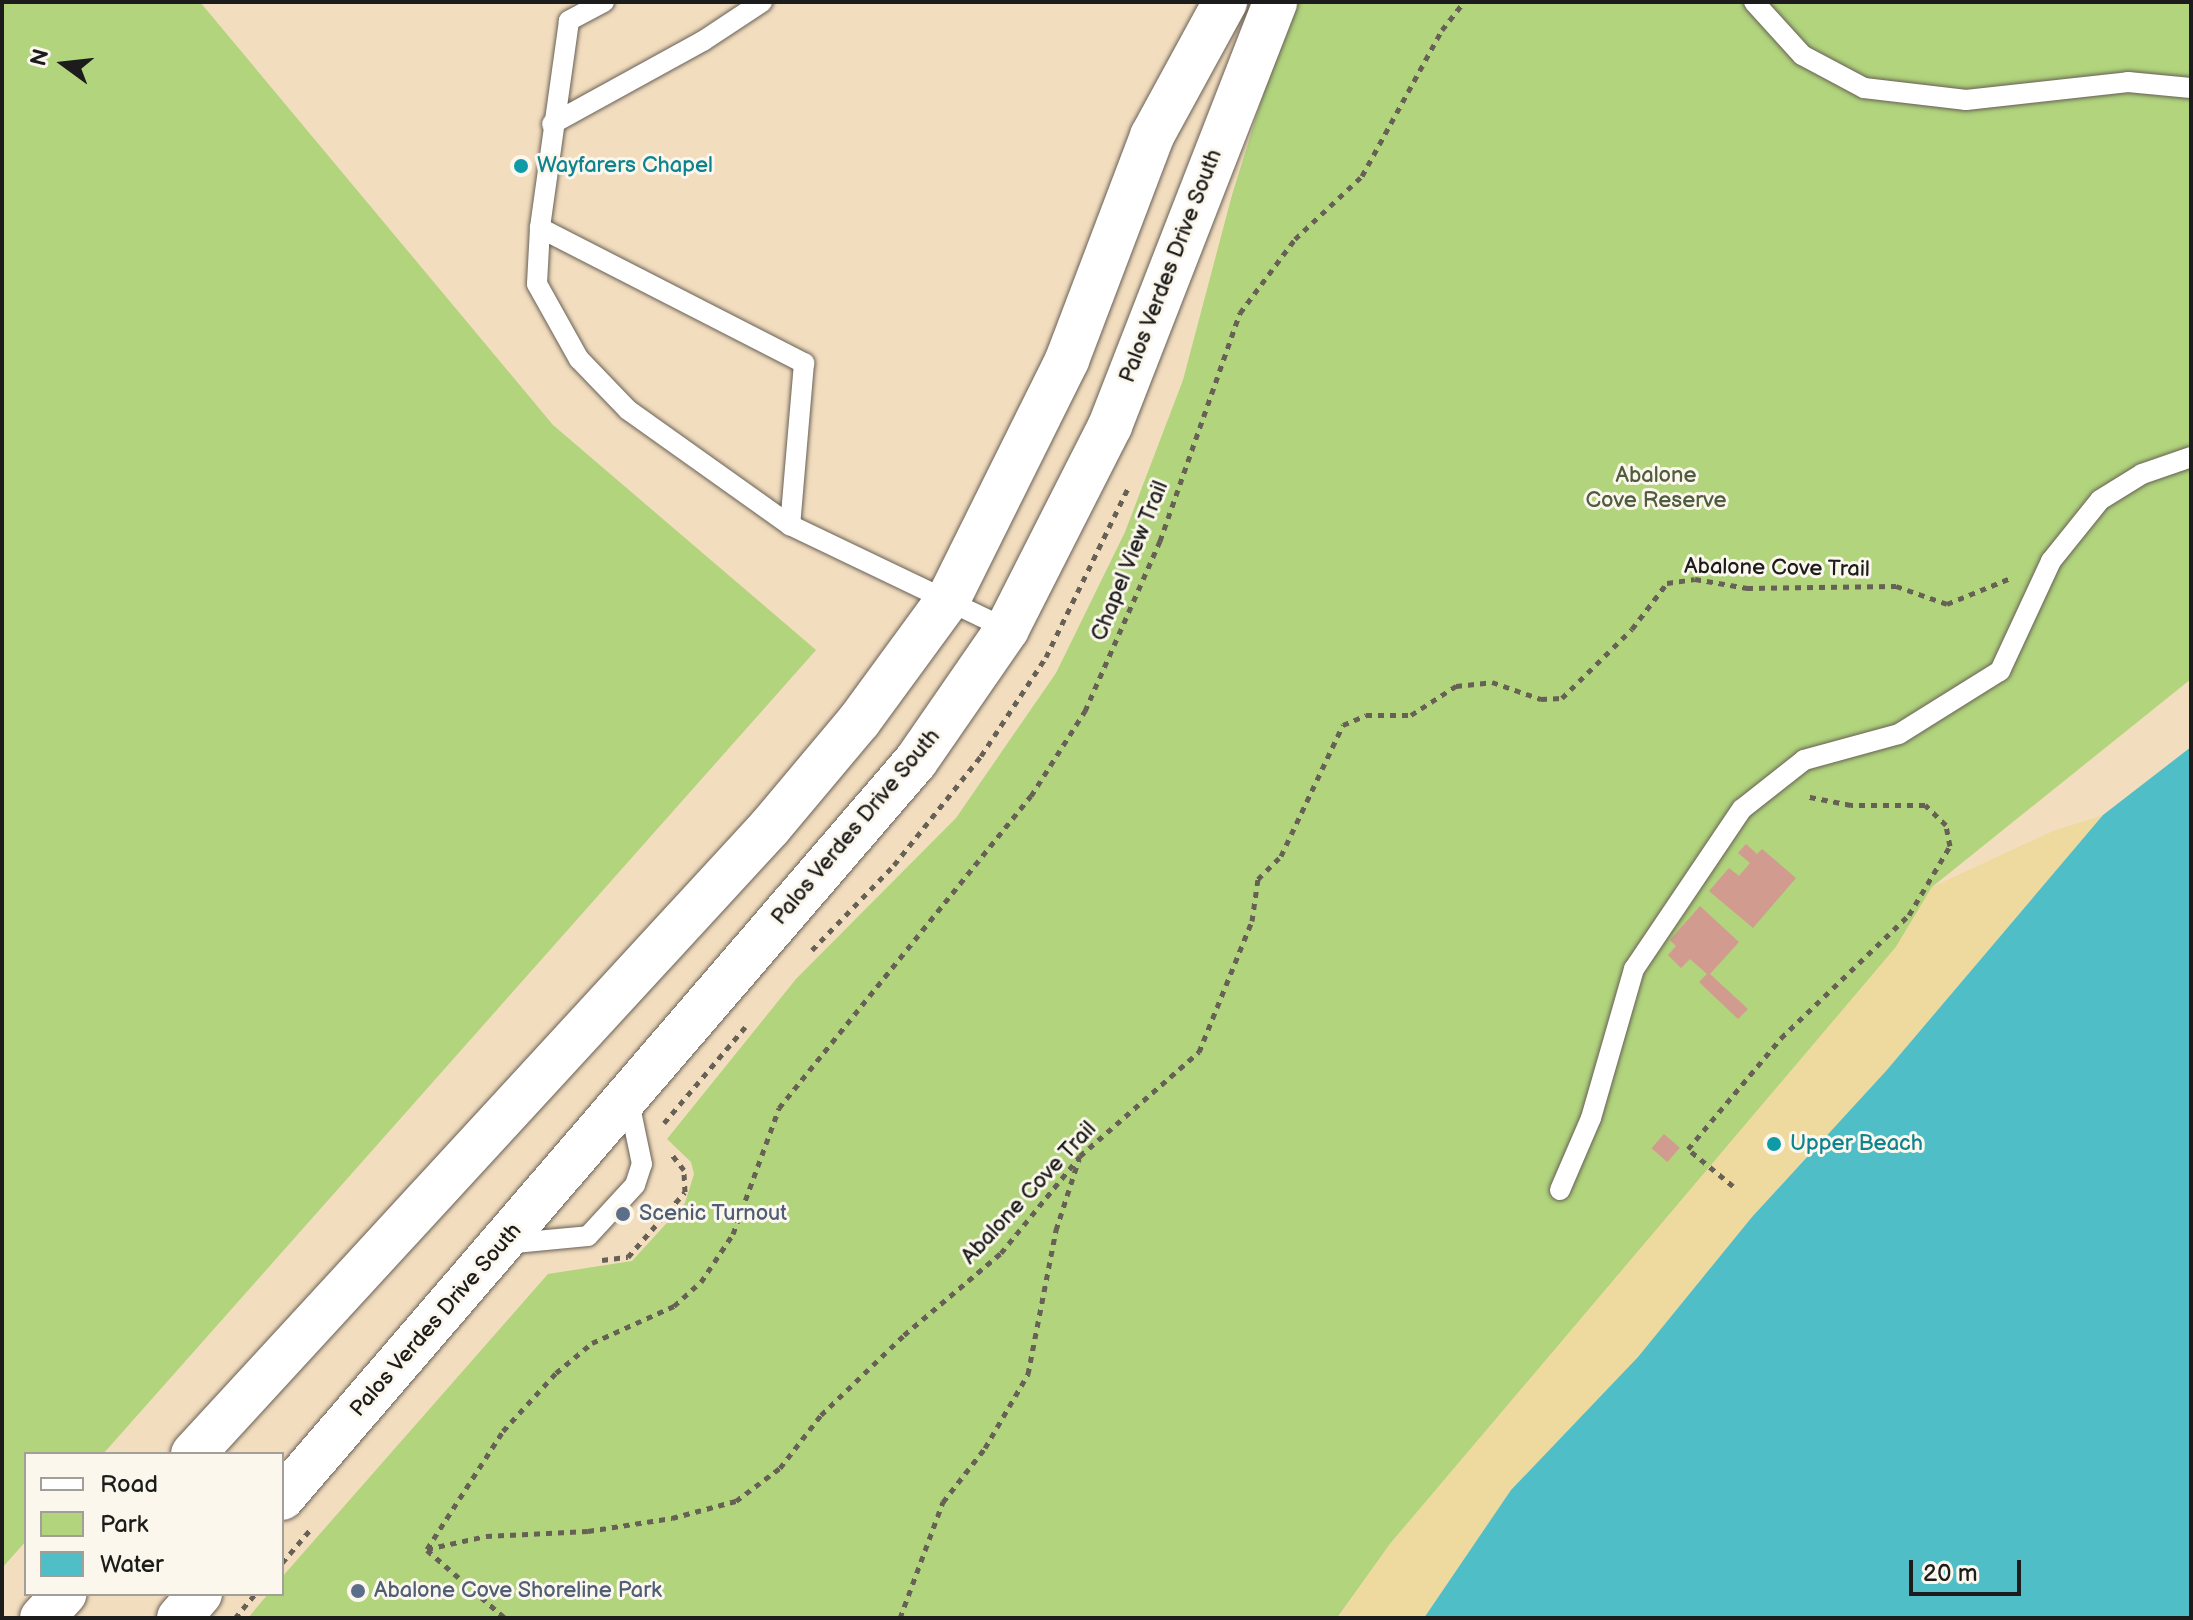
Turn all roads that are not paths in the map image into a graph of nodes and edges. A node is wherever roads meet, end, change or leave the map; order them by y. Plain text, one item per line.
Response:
1 (604, 2) edge
2 (762, 2) edge
3 (1225, 2) edge
4 (1275, 2) edge
5 (1754, 2) edge
6 (2191, 88) edge
7 (552, 124) junction
8 (540, 228) junction
9 (2191, 457) edge
10 (790, 525) junction
11 (949, 598) junction
12 (1007, 629) junction
13 (628, 1096) junction
14 (1560, 1190) dead end
15 (501, 1245) junction
16 (195, 1452) edge
17 (297, 1512) edge
18 (62, 1596) edge
19 (198, 1596) edge
20 (42, 1618) edge
21 (179, 1618) edge

1 - 7 lane
2 - 7 lane
3 - 11 main road
4 - 12 main road, Palos Verdes Drive South
5 - 6 lane
7 - 8 lane
8 - 10 lane
8 - 10 lane
9 - 14 lane
10 - 11 lane
11 - 12 lane
11 - 16 main road
12 - 13 main road, Palos Verdes Drive South
13 - 15 main road, Palos Verdes Drive South
13 - 15 lane
15 - 17 main road, Palos Verdes Drive South
18 - 20 main road
19 - 21 main road

